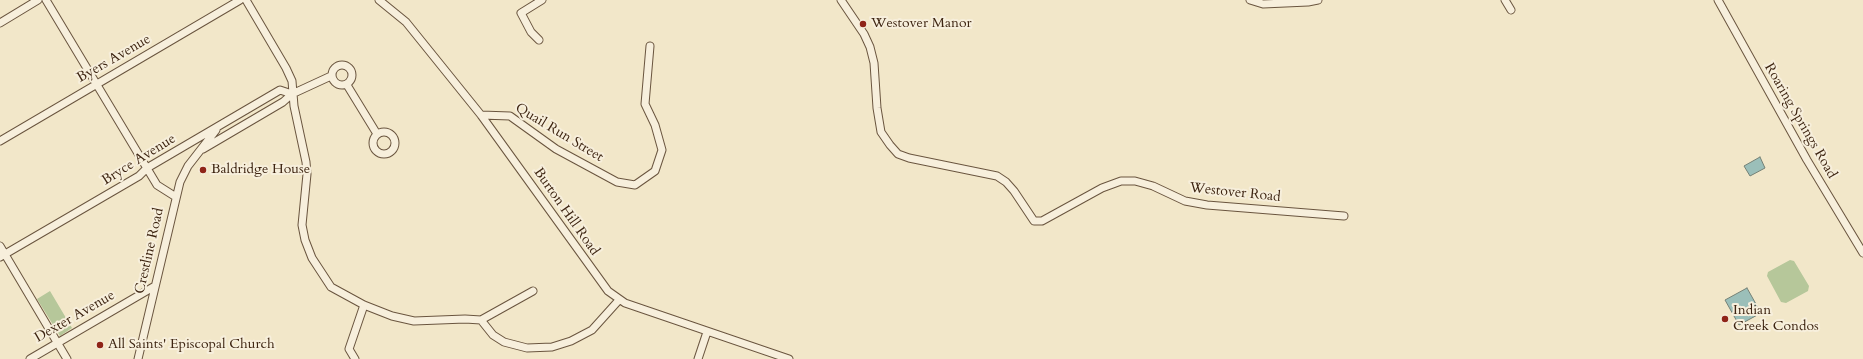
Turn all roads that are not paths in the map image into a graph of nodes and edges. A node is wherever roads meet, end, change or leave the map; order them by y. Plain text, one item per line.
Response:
1 (38, 0) edge
2 (46, 0) edge
3 (240, 0) edge
4 (246, 0) edge
5 (379, 0) edge
6 (542, 0) edge
7 (841, 0) edge
8 (1250, 0) edge
9 (1318, 0) edge
10 (1505, 0) edge
11 (1718, 0) edge
12 (1511, 10) dead end
13 (0, 22) edge
14 (539, 40) dead end
15 (650, 46) dead end
16 (331, 76) junction
17 (97, 84) junction
18 (347, 85) junction
19 (292, 94) junction
20 (482, 115) junction
21 (218, 127) junction
22 (377, 134) dead end
23 (0, 141) edge
24 (197, 154) junction
25 (147, 168) junction
26 (176, 197) junction
27 (1344, 216) dead end
28 (0, 246) edge
29 (1863, 253) edge
30 (3, 256) edge
31 (155, 286) junction
32 (533, 292) dead end
33 (619, 300) junction
34 (364, 305) junction
35 (481, 320) junction
36 (707, 332) junction
37 (57, 343) junction
38 (349, 349) junction
39 (30, 359) edge
40 (67, 359) edge
41 (138, 359) edge
42 (346, 359) edge
43 (355, 359) edge
44 (698, 359) edge
45 (786, 359) edge

1 - 13 street
2 - 17 street
3 - 17 street, Byers Avenue
4 - 19 street
5 - 20 street, Burton Hill Road
6 - 14 street
7 - 27 street, Westover Road
8 - 9 street
10 - 12 street
11 - 29 street, Roaring Springs Road
15 - 20 street, Quail Run Street
16 - 18 street
16 - 18 street
16 - 19 street, Bryce Avenue
17 - 23 street, Byers Avenue
17 - 25 street
18 - 22 street
19 - 21 street, Bryce Avenue
19 - 24 street, Bryce Avenue
19 - 34 street
20 - 33 street, Burton Hill Road
21 - 24 street, Crestline Road
21 - 25 street, Bryce Avenue
24 - 26 street, Crestline Road
25 - 26 street
25 - 30 street, Bryce Avenue
26 - 31 street, Crestline Road
28 - 30 street
30 - 37 street
31 - 37 street, Dexter Avenue
31 - 41 street, Crestline Road
32 - 35 street
33 - 35 street
33 - 36 street, Burton Hill Road
34 - 35 street
34 - 38 street
36 - 44 street
36 - 45 street, Burton Hill Road
37 - 39 street, Dexter Avenue
37 - 40 street
38 - 42 street
38 - 43 street

